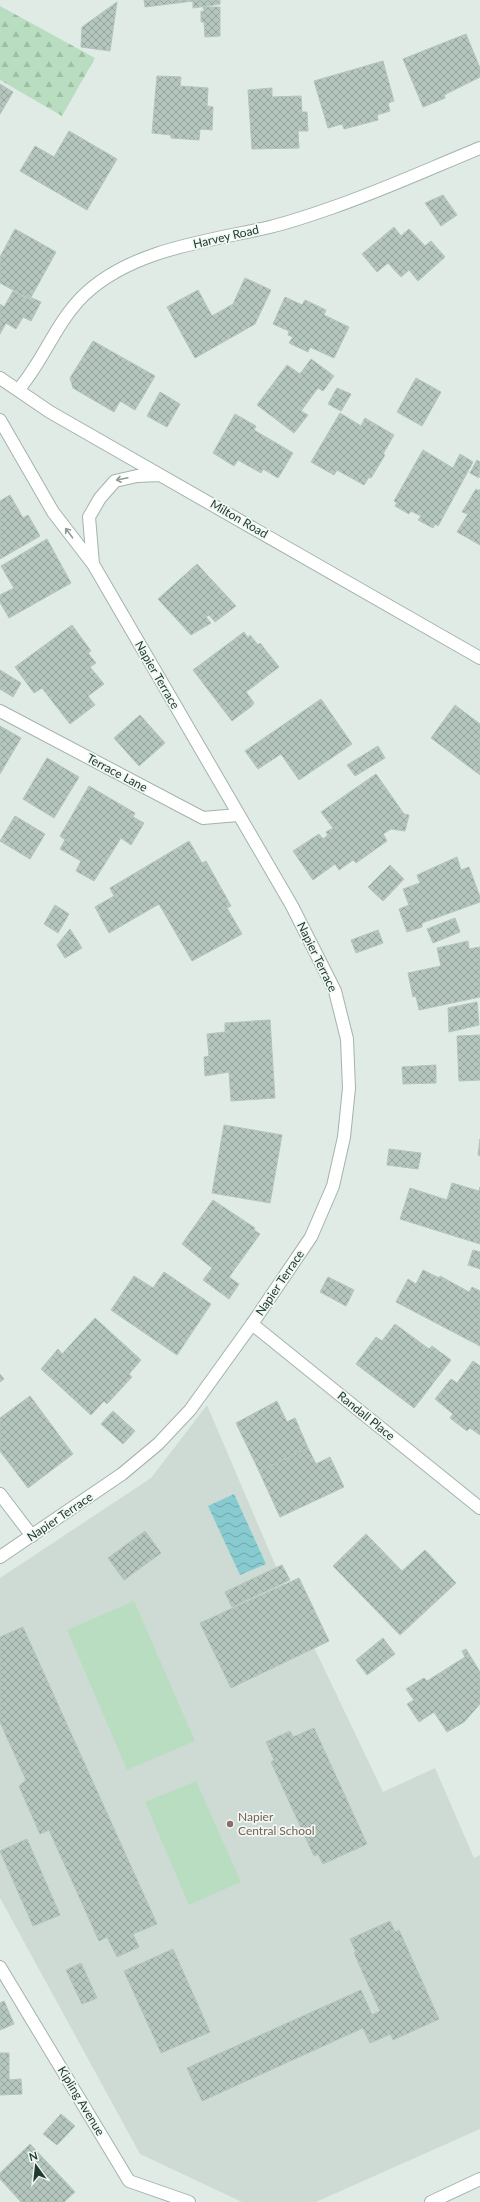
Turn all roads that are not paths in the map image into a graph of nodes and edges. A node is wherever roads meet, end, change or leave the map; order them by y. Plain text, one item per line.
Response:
1 (480, 148) edge
2 (0, 378) edge
3 (19, 389) junction
4 (0, 420) edge
5 (160, 475) junction
6 (93, 564) junction
7 (480, 658) edge
8 (0, 711) edge
9 (238, 815) junction
10 (252, 1324) junction
11 (0, 1494) edge
12 (480, 1508) edge
13 (32, 1536) junction
14 (0, 1557) edge
15 (0, 1967) edge
16 (480, 2179) edge
17 (189, 2202) edge
18 (430, 2202) edge

1 - 3 street, Harvey Road
2 - 3 street, Milton Road
3 - 5 street, Milton Road
6 -> 4 street, Napier Terrace
5 -> 6 street
5 - 7 street, Milton Road
6 - 9 street, Napier Terrace
8 - 9 street, Terrace Lane
9 - 10 street, Napier Terrace
10 - 12 street, Randall Place
10 - 13 street, Napier Terrace
11 - 13 street
13 - 14 street, Napier Terrace
15 - 17 street, Kipling Avenue
16 - 18 street

